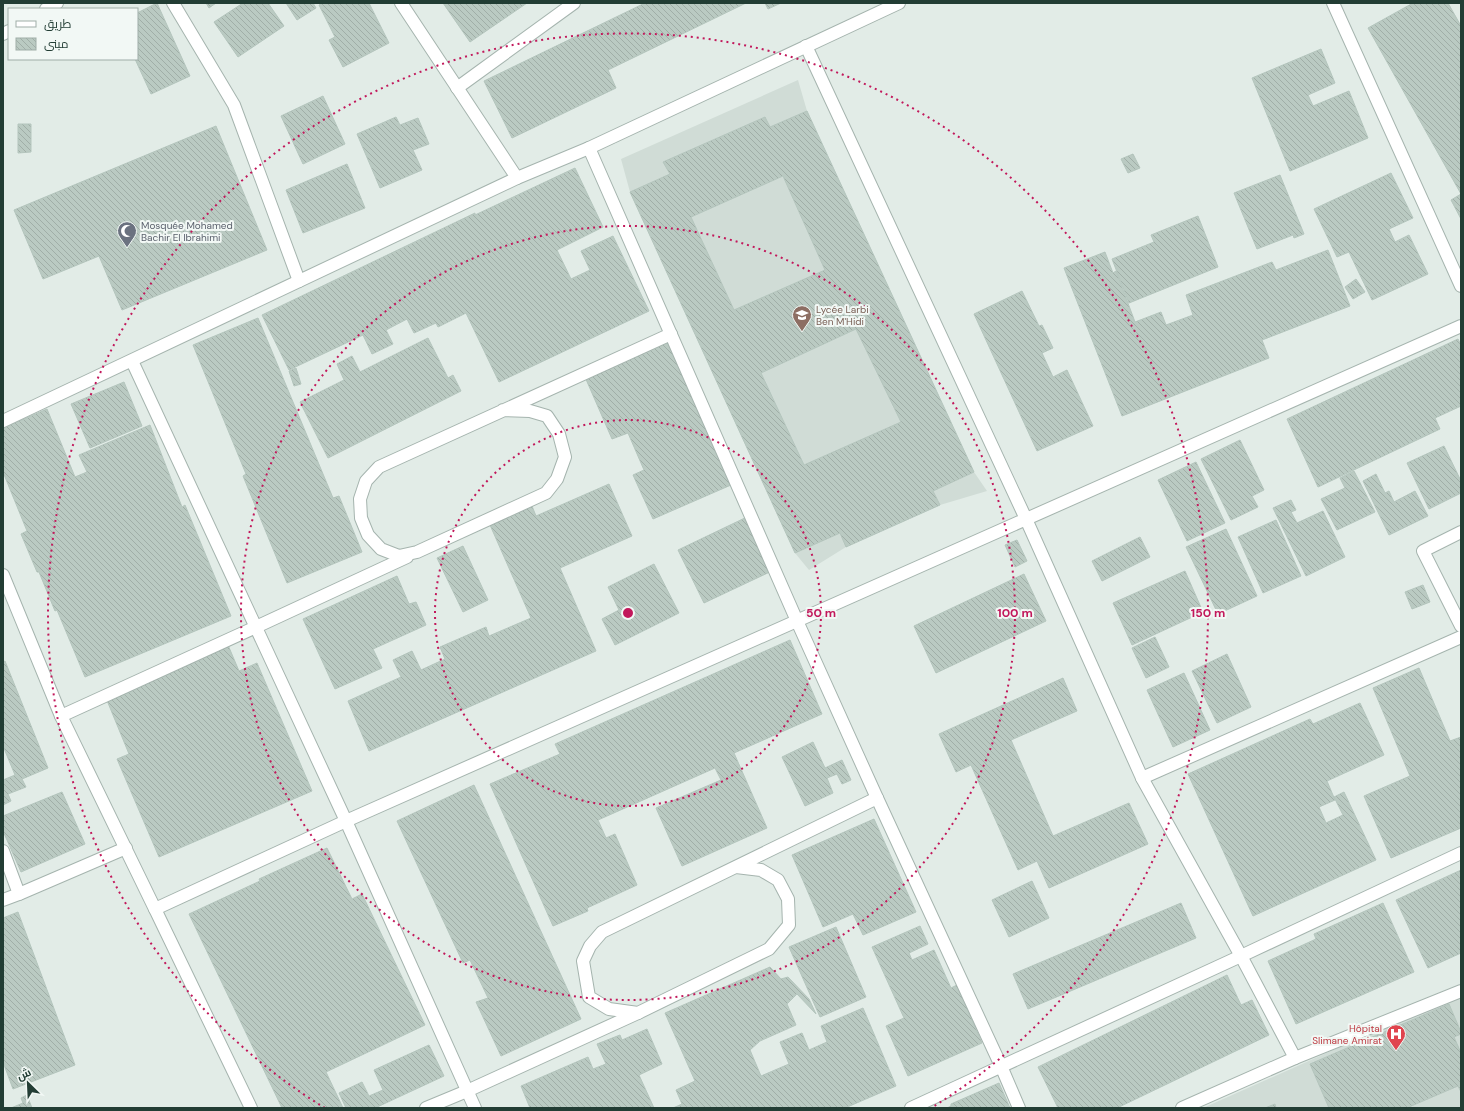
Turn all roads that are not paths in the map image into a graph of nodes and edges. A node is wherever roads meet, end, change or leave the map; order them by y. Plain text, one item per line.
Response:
1 (57, 3) edge
2 (173, 3) edge
3 (401, 3) edge
4 (574, 3) edge
5 (899, 3) edge
6 (1333, 3) edge
7 (48, 8) edge
8 (806, 46) junction
9 (457, 88) junction
10 (589, 148) junction
11 (517, 178) junction
12 (299, 281) junction
13 (1461, 286) edge
14 (1461, 326) edge
15 (671, 334) junction
16 (132, 361) junction
17 (504, 410) junction
18 (3, 421) edge
19 (1026, 519) junction
20 (1461, 532) edge
21 (417, 552) junction
22 (3, 575) edge
23 (797, 621) junction
24 (1461, 626) edge
25 (256, 628) junction
26 (1461, 637) edge
27 (61, 716) junction
28 (1142, 778) junction
29 (877, 798) junction
30 (346, 821) junction
31 (126, 848) junction
32 (3, 851) edge
33 (1461, 853) edge
34 (736, 867) junction
35 (19, 894) junction
36 (3, 900) edge
37 (155, 909) junction
38 (1241, 956) junction
39 (1461, 991) edge
40 (638, 1013) junction
41 (1295, 1058) junction
42 (1001, 1066) junction
43 (466, 1091) junction
44 (251, 1108) edge
45 (426, 1108) edge
46 (475, 1108) edge
47 (911, 1108) edge
48 (1019, 1108) edge
49 (1182, 1108) edge

1 - 7 street
2 - 12 street
3 - 9 street
4 - 9 street
5 - 8 street
6 - 13 street
8 - 10 street
8 - 19 street
9 - 11 street
10 - 11 street
10 - 15 street
11 - 12 street
12 - 16 street
14 - 19 street
15 - 17 street
15 - 23 street
16 - 18 street
16 - 25 street
17 - 21 street
17 - 21 street
19 - 23 street
19 - 28 street
20 - 24 street
21 - 25 street
22 - 27 street
23 - 29 street
23 - 30 street
25 - 27 street
25 - 30 street
26 - 28 street
27 - 31 street
28 - 38 street
29 - 34 street
29 - 42 street
30 - 37 street
30 - 43 street
31 - 35 street
31 - 37 street
32 - 35 street
33 - 38 street
34 - 40 street
34 - 40 street
35 - 36 street
37 - 44 street
38 - 41 street
38 - 42 street
39 - 41 street
40 - 43 street
41 - 49 street
42 - 47 street
42 - 48 street
43 - 45 street
43 - 46 street

